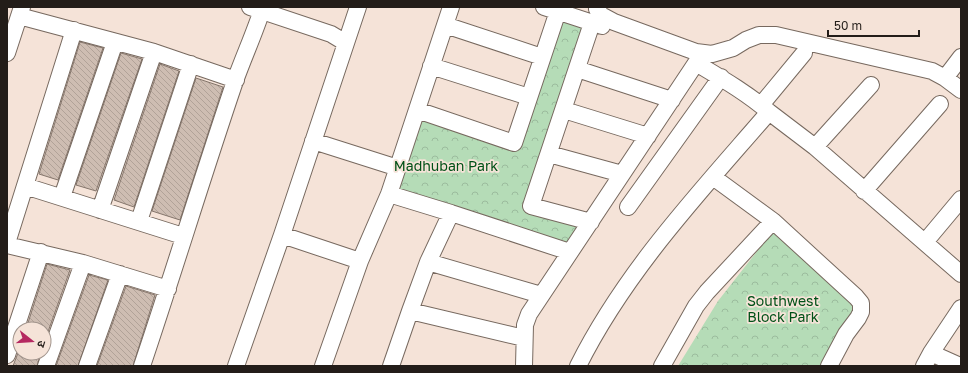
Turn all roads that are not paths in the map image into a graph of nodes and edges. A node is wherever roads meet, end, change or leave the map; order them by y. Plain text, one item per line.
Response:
1 (358, 7) edge
2 (451, 7) edge
3 (598, 7) edge
4 (258, 8) edge
5 (551, 9) edge
6 (20, 12) edge
7 (592, 23) junction
8 (445, 24) junction
9 (74, 30) junction
10 (115, 42) junction
11 (346, 43) junction
12 (154, 52) junction
13 (804, 53) dead end
14 (7, 54) edge
15 (542, 57) junction
16 (961, 57) edge
17 (696, 63) junction
18 (191, 64) junction
19 (431, 66) junction
20 (577, 69) junction
21 (721, 77) junction
22 (945, 78) junction
23 (236, 80) junction
24 (871, 85) dead end
25 (961, 90) edge
26 (529, 97) junction
27 (672, 100) junction
28 (940, 104) dead end
29 (765, 108) junction
30 (417, 110) junction
31 (564, 110) junction
32 (648, 136) junction
33 (313, 141) junction
34 (814, 147) junction
35 (549, 154) junction
36 (398, 168) junction
37 (622, 174) junction
38 (713, 177) junction
39 (25, 186) junction
40 (864, 190) junction
41 (389, 194) junction
42 (62, 197) junction
43 (961, 199) edge
44 (628, 206) dead end
45 (100, 210) junction
46 (451, 213) junction
47 (139, 221) junction
48 (773, 221) junction
49 (590, 222) junction
50 (282, 234) junction
51 (183, 236) junction
52 (924, 242) junction
53 (7, 244) edge
54 (41, 252) junction
55 (570, 252) junction
56 (360, 261) junction
57 (428, 262) junction
58 (83, 263) junction
59 (120, 274) junction
60 (961, 274) edge
61 (168, 289) junction
62 (541, 295) junction
63 (961, 308) edge
64 (410, 311) junction
65 (524, 338) junction
66 (7, 355) edge
67 (927, 360) edge
68 (46, 366) edge
69 (87, 366) edge
70 (142, 366) edge
71 (236, 366) edge
72 (323, 366) edge
73 (391, 366) edge
74 (524, 366) edge
75 (578, 366) edge
76 (662, 366) edge
77 (829, 366) edge
78 (960, 366) edge

1 - 11 street
2 - 8 street
3 - 22 street
4 - 11 street
4 - 23 street
5 - 7 street
5 - 15 street
6 - 9 street
6 - 14 street
7 - 17 street
7 - 20 street
8 - 15 street
8 - 19 street
9 - 10 street
9 - 39 street
10 - 12 street
10 - 42 street
11 - 33 street
12 - 18 street
12 - 45 street
13 - 29 street
15 - 26 street
16 - 22 street
17 - 21 street
17 - 27 street
18 - 23 street
18 - 47 street
19 - 26 street
19 - 30 street
20 - 27 street
20 - 31 street
21 - 29 street
21 - 44 street
22 - 25 street
23 - 51 street
24 - 34 street
26 - 30 street
27 - 32 street
28 - 40 street
29 - 34 street
29 - 38 street
30 - 36 street
31 - 32 street
31 - 35 street
32 - 37 street
33 - 36 street
33 - 50 street
34 - 40 street
35 - 37 street
35 - 49 street
36 - 41 street
37 - 49 street
38 - 48 street
38 - 75 street
39 - 42 street
39 - 53 street
40 - 52 street
41 - 46 street
41 - 56 street
42 - 45 street
43 - 52 street
45 - 47 street
46 - 55 street
46 - 57 street
47 - 51 street
48 - 76 street
48 - 77 street
49 - 55 street
50 - 56 street
50 - 71 street
51 - 61 street
52 - 60 street
53 - 54 street
54 - 58 street
54 - 66 street
55 - 62 street
56 - 72 street
57 - 62 street
57 - 64 street
58 - 59 street
58 - 68 street
59 - 61 street
59 - 69 street
61 - 70 street
62 - 65 street
63 - 67 street
64 - 65 street
64 - 73 street
65 - 74 street
67 - 78 street

